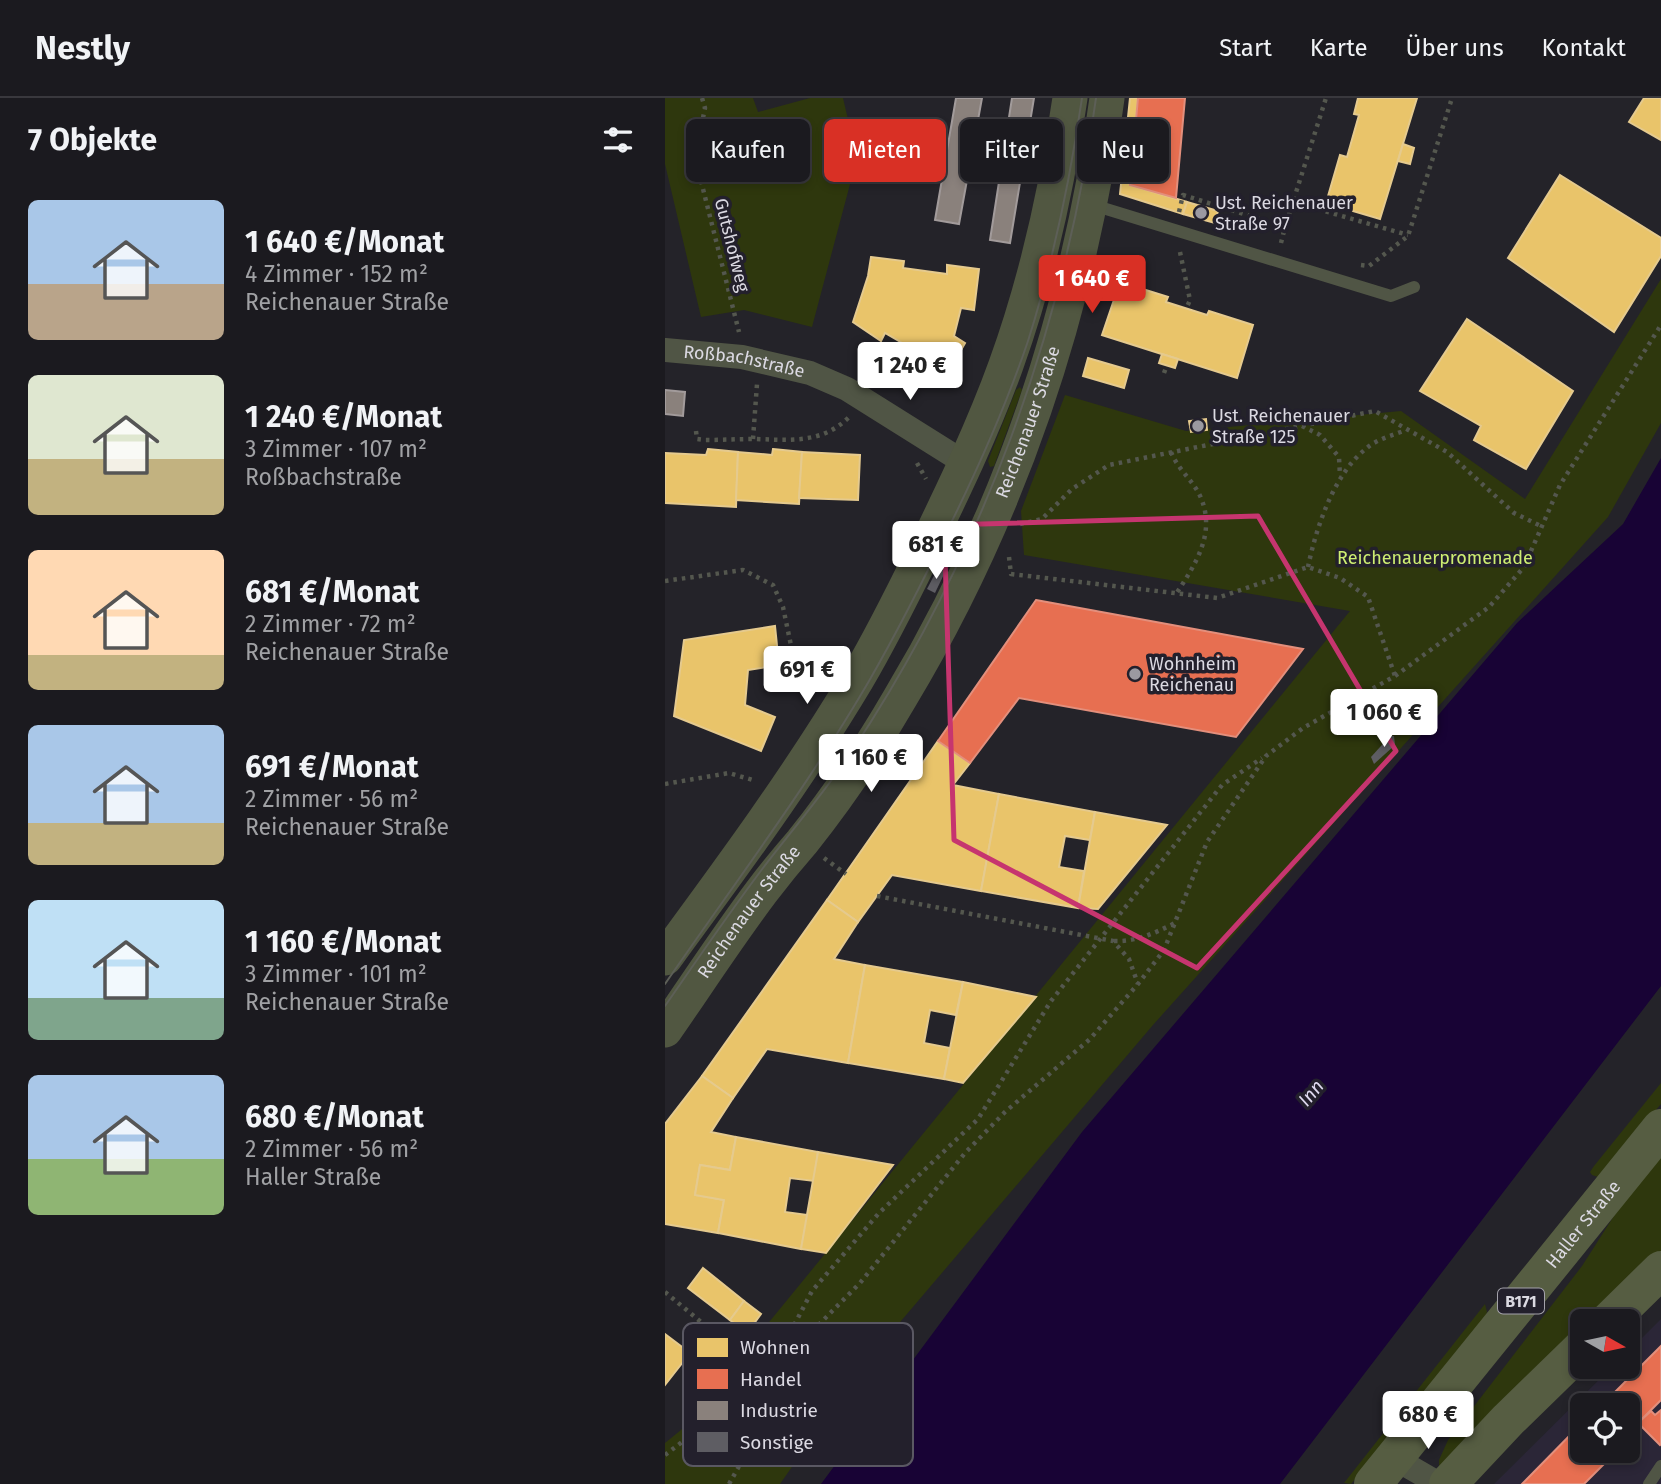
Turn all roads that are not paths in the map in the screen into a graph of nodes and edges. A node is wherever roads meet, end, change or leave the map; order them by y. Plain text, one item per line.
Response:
1 (1070, 98) edge
2 (1107, 98) edge
3 (1089, 204) junction
4 (1413, 287) dead end
5 (665, 350) edge
6 (965, 463) junction
7 (1004, 518) junction
8 (665, 958) edge
9 (665, 1030) edge
10 (1657, 1138) edge
11 (1659, 1277) edge
12 (1623, 1309) edge
13 (1570, 1360) edge
14 (1661, 1466) edge
15 (1392, 1475) edge
16 (1439, 1484) edge
17 (1448, 1484) edge
18 (1649, 1484) edge

1 - 6 street
2 - 3 street, Reichenauer Straße
3 - 4 lane
3 - 7 street, Reichenauer Straße
5 - 6 street, Roßbachstraße
6 - 7 street
6 - 8 street
7 - 9 street, Reichenauer Straße
10 - 15 main road, Haller Straße / B171
11 - 12 main road
13 - 17 main road
14 - 18 lane
15 - 16 street

